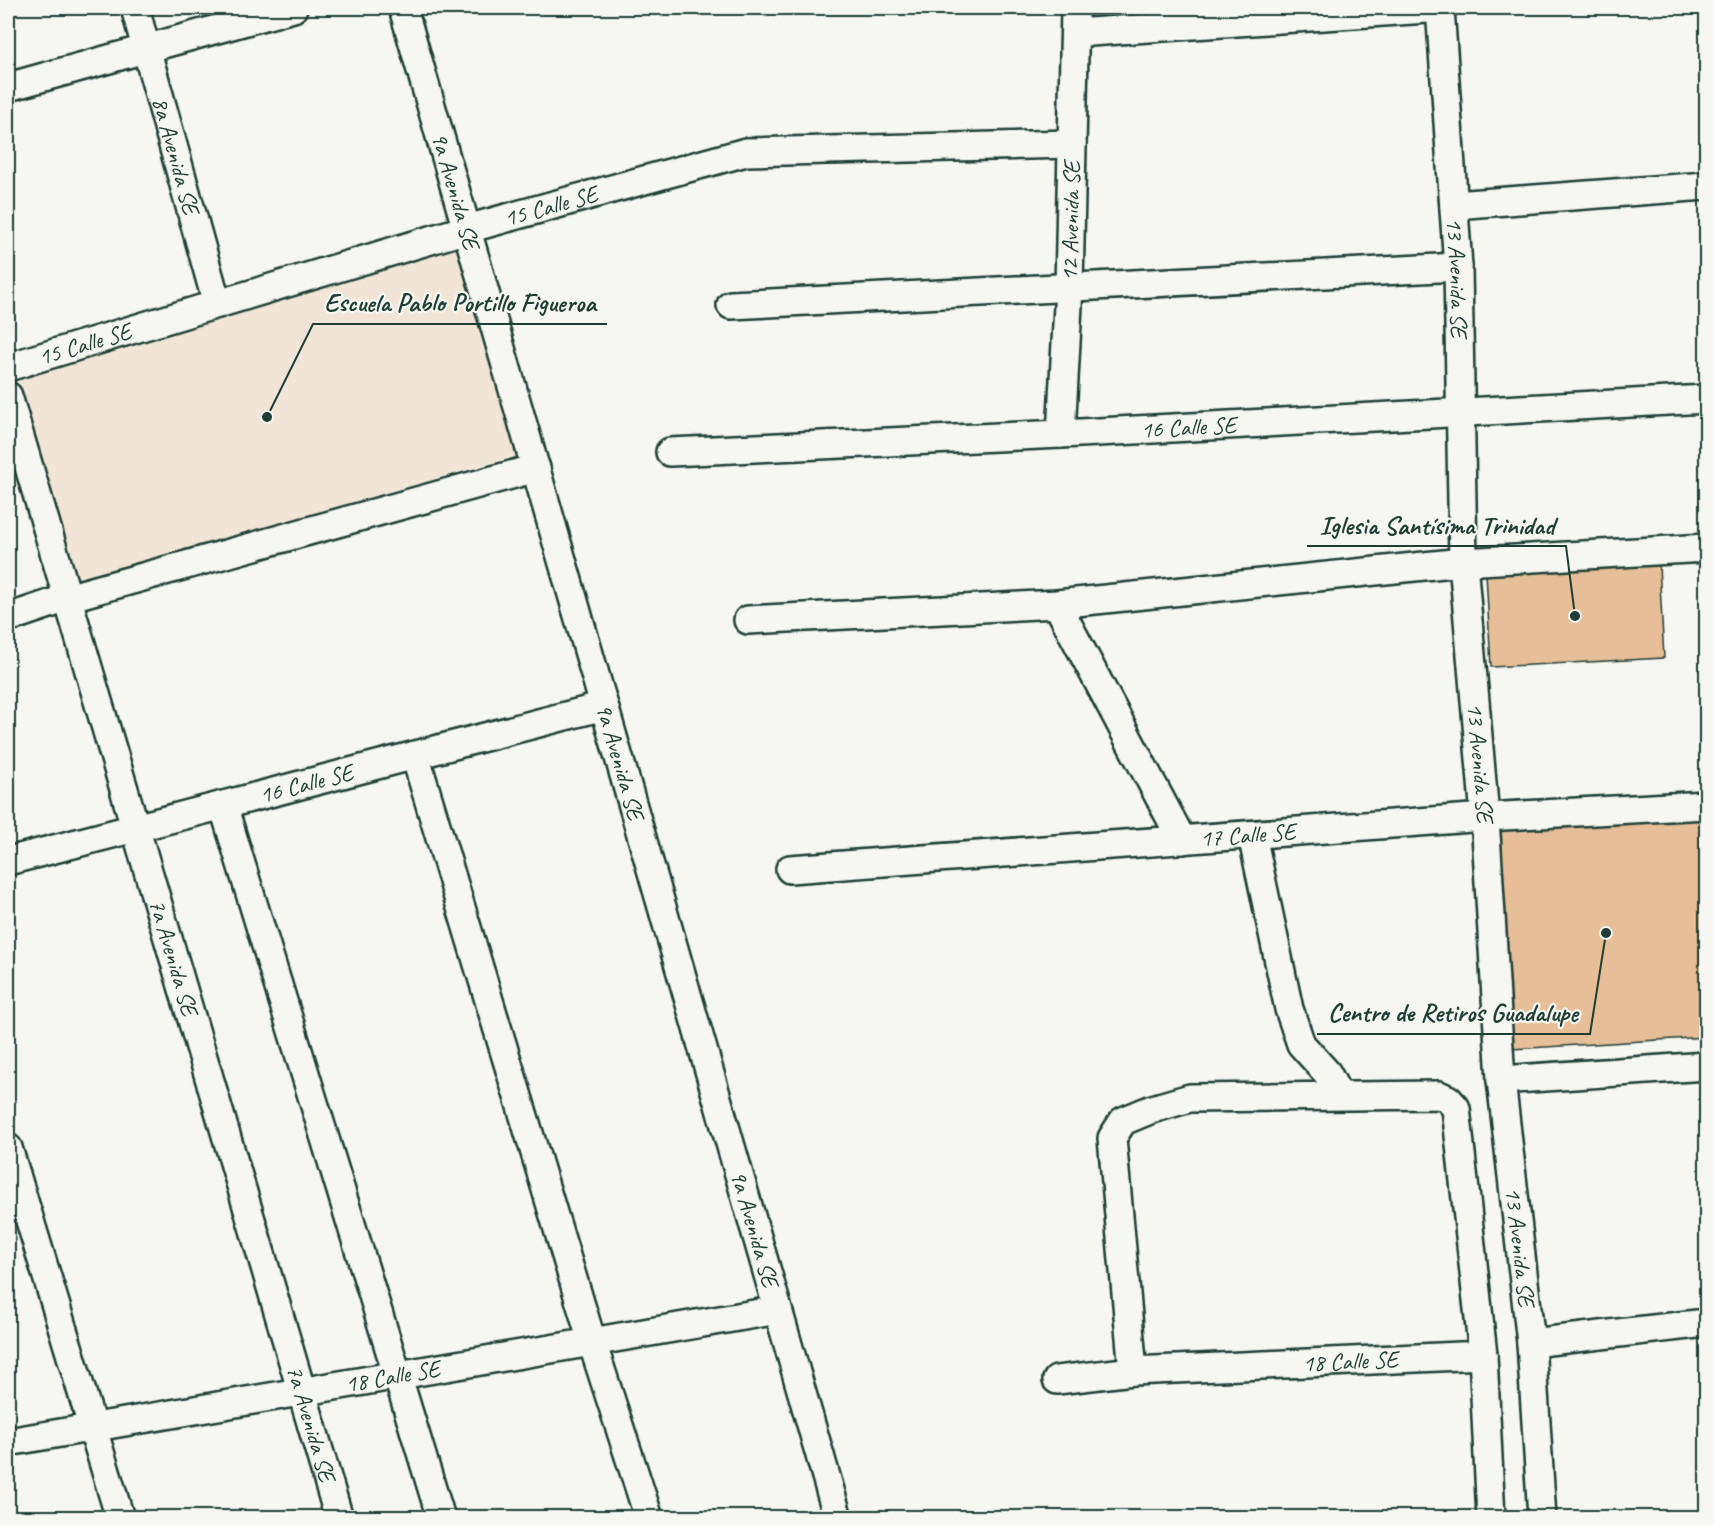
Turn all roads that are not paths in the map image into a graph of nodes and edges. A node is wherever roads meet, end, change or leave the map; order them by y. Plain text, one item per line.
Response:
1 (135, 8) edge
2 (293, 8) edge
3 (403, 8) edge
4 (1441, 8) edge
5 (1075, 20) edge
6 (146, 48) junction
7 (8, 87) edge
8 (1072, 144) junction
9 (1707, 186) edge
10 (1454, 205) junction
11 (467, 230) junction
12 (1458, 267) junction
13 (1069, 287) junction
14 (217, 304) junction
15 (731, 305) dead end
16 (8, 367) edge
17 (8, 396) edge
18 (1707, 399) edge
19 (1460, 414) junction
20 (1061, 435) junction
21 (670, 452) dead end
22 (536, 468) junction
23 (1707, 548) edge
24 (1463, 562) junction
25 (67, 598) junction
26 (1057, 604) junction
27 (8, 618) edge
28 (748, 620) dead end
29 (604, 705) junction
30 (415, 755) junction
31 (223, 805) junction
32 (1707, 805) edge
33 (1485, 817) junction
34 (133, 828) junction
35 (1252, 835) junction
36 (1182, 840) junction
37 (8, 861) edge
38 (790, 869) dead end
39 (1707, 1066) edge
40 (1501, 1080) junction
41 (1338, 1094) junction
42 (8, 1148) edge
43 (778, 1310) junction
44 (1707, 1323) edge
45 (592, 1342) junction
46 (1531, 1342) junction
47 (1483, 1355) junction
48 (1133, 1371) junction
49 (396, 1376) junction
50 (1056, 1380) dead end
51 (302, 1392) junction
52 (93, 1428) junction
53 (8, 1442) edge
54 (120, 1518) edge
55 (339, 1518) edge
56 (441, 1518) edge
57 (649, 1518) edge
58 (838, 1518) edge
59 (1491, 1518) edge
60 (1542, 1518) edge

1 - 6 street, 8a Avenida SE
2 - 6 street
3 - 11 street, 9a Avenida SE
4 - 5 street
4 - 10 street, 13 Avenida SE
5 - 8 street, 12 Avenida SE
6 - 7 street
6 - 14 street, 8a Avenida SE
8 - 11 street, 15 Calle SE
8 - 13 street, 12 Avenida SE
9 - 10 street
10 - 12 street, 13 Avenida SE
11 - 14 street, 15 Calle SE
11 - 22 street, 9a Avenida SE
12 - 13 street
12 - 19 street, 13 Avenida SE
13 - 15 street
13 - 20 street, 12 Avenida SE
14 - 16 street, 15 Calle SE
17 - 25 street, 7a Avenida SE
18 - 19 street, 16 Calle SE
19 - 20 street, 16 Calle SE
19 - 24 street, 13 Avenida SE
20 - 21 street, 16 Calle SE
22 - 25 street
22 - 29 street, 9a Avenida SE
23 - 24 street
24 - 26 street
24 - 33 street, 13 Avenida SE
25 - 27 street
25 - 34 street, 7a Avenida SE
26 - 28 street
26 - 36 street
29 - 30 street, 16 Calle SE
29 - 43 street, 9a Avenida SE
30 - 31 street, 16 Calle SE
30 - 45 street
31 - 34 street, 16 Calle SE
31 - 49 street
32 - 33 street, 17 Calle SE
33 - 35 street, 17 Calle SE
33 - 40 street, 13 Avenida SE
34 - 37 street, 16 Calle SE
34 - 51 street, 7a Avenida SE
35 - 36 street, 17 Calle SE
35 - 41 street
36 - 38 street, 17 Calle SE
39 - 40 street
40 - 46 street, 13 Avenida SE
41 - 47 street
41 - 48 street
42 - 52 street
43 - 45 street, 18 Calle SE
43 - 58 street, 9a Avenida SE
44 - 46 street
45 - 49 street, 18 Calle SE
45 - 57 street
46 - 60 street, 13 Avenida SE
47 - 48 street, 18 Calle SE
47 - 59 street
48 - 50 street, 18 Calle SE
49 - 51 street, 18 Calle SE
49 - 56 street
51 - 52 street, 18 Calle SE
51 - 55 street, 7a Avenida SE
52 - 53 street, 18 Calle SE
52 - 54 street

